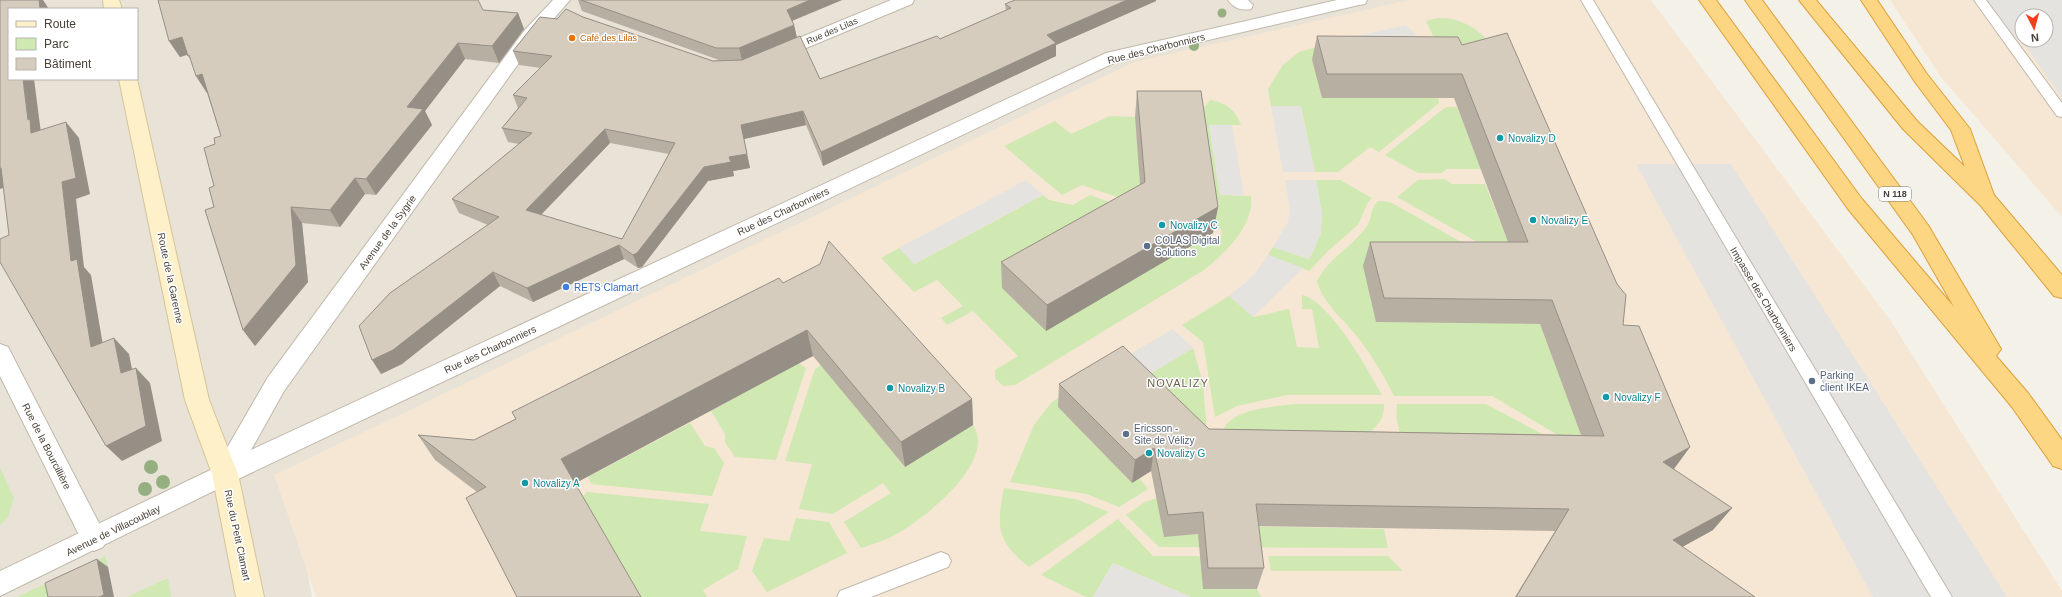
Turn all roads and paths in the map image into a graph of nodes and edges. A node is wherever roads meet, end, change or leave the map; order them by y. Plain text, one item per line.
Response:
1 (906, 0) edge
2 (1359, 0) edge
3 (1587, 0) edge
4 (1707, 0) edge
5 (1753, 0) edge
6 (1808, 0) edge
7 (1869, 0) edge
8 (1980, 0) edge
9 (558, 6) edge
10 (760, 61) edge
11 (128, 80) edge
12 (2062, 113) edge
13 (1988, 201) junction
14 (2062, 290) edge
15 (0, 353) edge
16 (2020, 400) junction
17 (2062, 459) edge
18 (225, 474) junction
19 (94, 539) junction
20 (941, 560) dead end
21 (0, 584) edge
22 (250, 597) edge
23 (847, 597) edge
24 (1942, 597) edge

1 - 10 street, Rue des Lilas
2 - 18 street, Rue des Charbonniers
3 - 24 lane, Impasse des Charbonniers
4 - 16 highway
5 - 16 highway, N 118
6 - 13 highway
7 - 13 highway
8 - 12 lane
9 - 18 street, Avenue de la Sygrie
11 - 18 main road, Route de la Garenne
13 - 14 highway
15 - 19 street, Rue de la Bourcillière
16 - 17 highway, N 118
18 - 19 street, Avenue de Villacoublay
18 - 22 main road, Rue du Petit Clamart
19 - 21 street, Avenue de Villacoublay
20 - 23 lane

